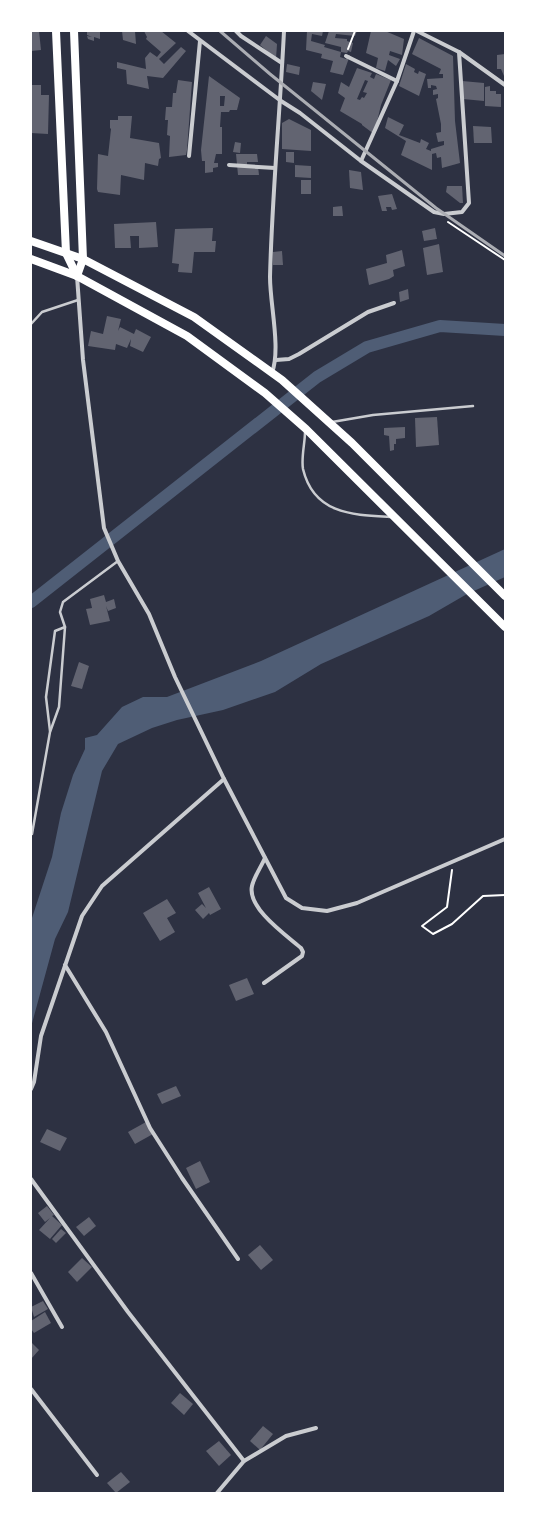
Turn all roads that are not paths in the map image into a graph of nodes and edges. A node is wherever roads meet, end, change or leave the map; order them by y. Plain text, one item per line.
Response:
1 (56, 31) edge
2 (74, 31) edge
3 (188, 31) edge
4 (236, 31) edge
5 (284, 31) edge
6 (414, 31) edge
7 (417, 31) edge
8 (200, 41) junction
9 (459, 52) junction
10 (346, 56) road end
11 (282, 63) junction
12 (397, 81) junction
13 (505, 85) edge
14 (281, 101) junction
15 (190, 156) dead end
16 (360, 161) junction
17 (229, 165) dead end
18 (275, 168) junction
19 (31, 240) edge
20 (66, 254) junction
21 (31, 259) edge
22 (83, 259) junction
23 (77, 276) junction
24 (79, 300) junction
25 (394, 303) dead end
26 (31, 324) edge
27 (276, 360) junction
28 (272, 373) junction
29 (473, 406) dead end
30 (329, 422) junction
31 (306, 429) junction
32 (394, 517) junction
33 (118, 561) junction
34 (504, 595) edge
35 (65, 627) junction
36 (505, 627) edge
37 (50, 732) junction
38 (224, 779) junction
39 (32, 834) edge
40 (505, 839) edge
41 (265, 858) junction
42 (65, 965) junction
43 (264, 983) dead end
44 (31, 1089) edge
45 (31, 1179) edge
46 (238, 1258) dead end
47 (31, 1273) edge
48 (62, 1327) dead end
49 (31, 1389) edge
50 (316, 1428) dead end
51 (244, 1461) junction
52 (98, 1474) dead end
53 (217, 1493) edge

1 - 20 main road
2 - 22 main road
3 - 8 street
4 - 11 street
5 - 11 street
6 - 12 street
7 - 9 street
8 - 14 street
8 - 15 street
9 - 13 street
9 - 16 street
10 - 12 street
11 - 14 street
12 - 16 street
14 - 16 street
14 - 18 street
17 - 18 street
18 - 27 street
19 - 20 main road
20 - 22 main road
20 - 23 main road
21 - 23 main road
22 - 23 main road
22 - 28 main road
23 - 24 street
23 - 31 main road
24 - 26 lane
24 - 33 street
25 - 27 street
27 - 28 street
28 - 30 main road
29 - 30 lane
30 - 34 main road
31 - 32 main road
31 - 32 lane
32 - 36 main road
33 - 35 lane
33 - 38 street
35 - 37 lane
35 - 37 lane
37 - 39 lane
38 - 41 street
38 - 42 street
40 - 41 street
41 - 43 street
42 - 44 street
42 - 46 street
45 - 51 street
47 - 48 street
49 - 52 street
50 - 51 street
51 - 53 street

